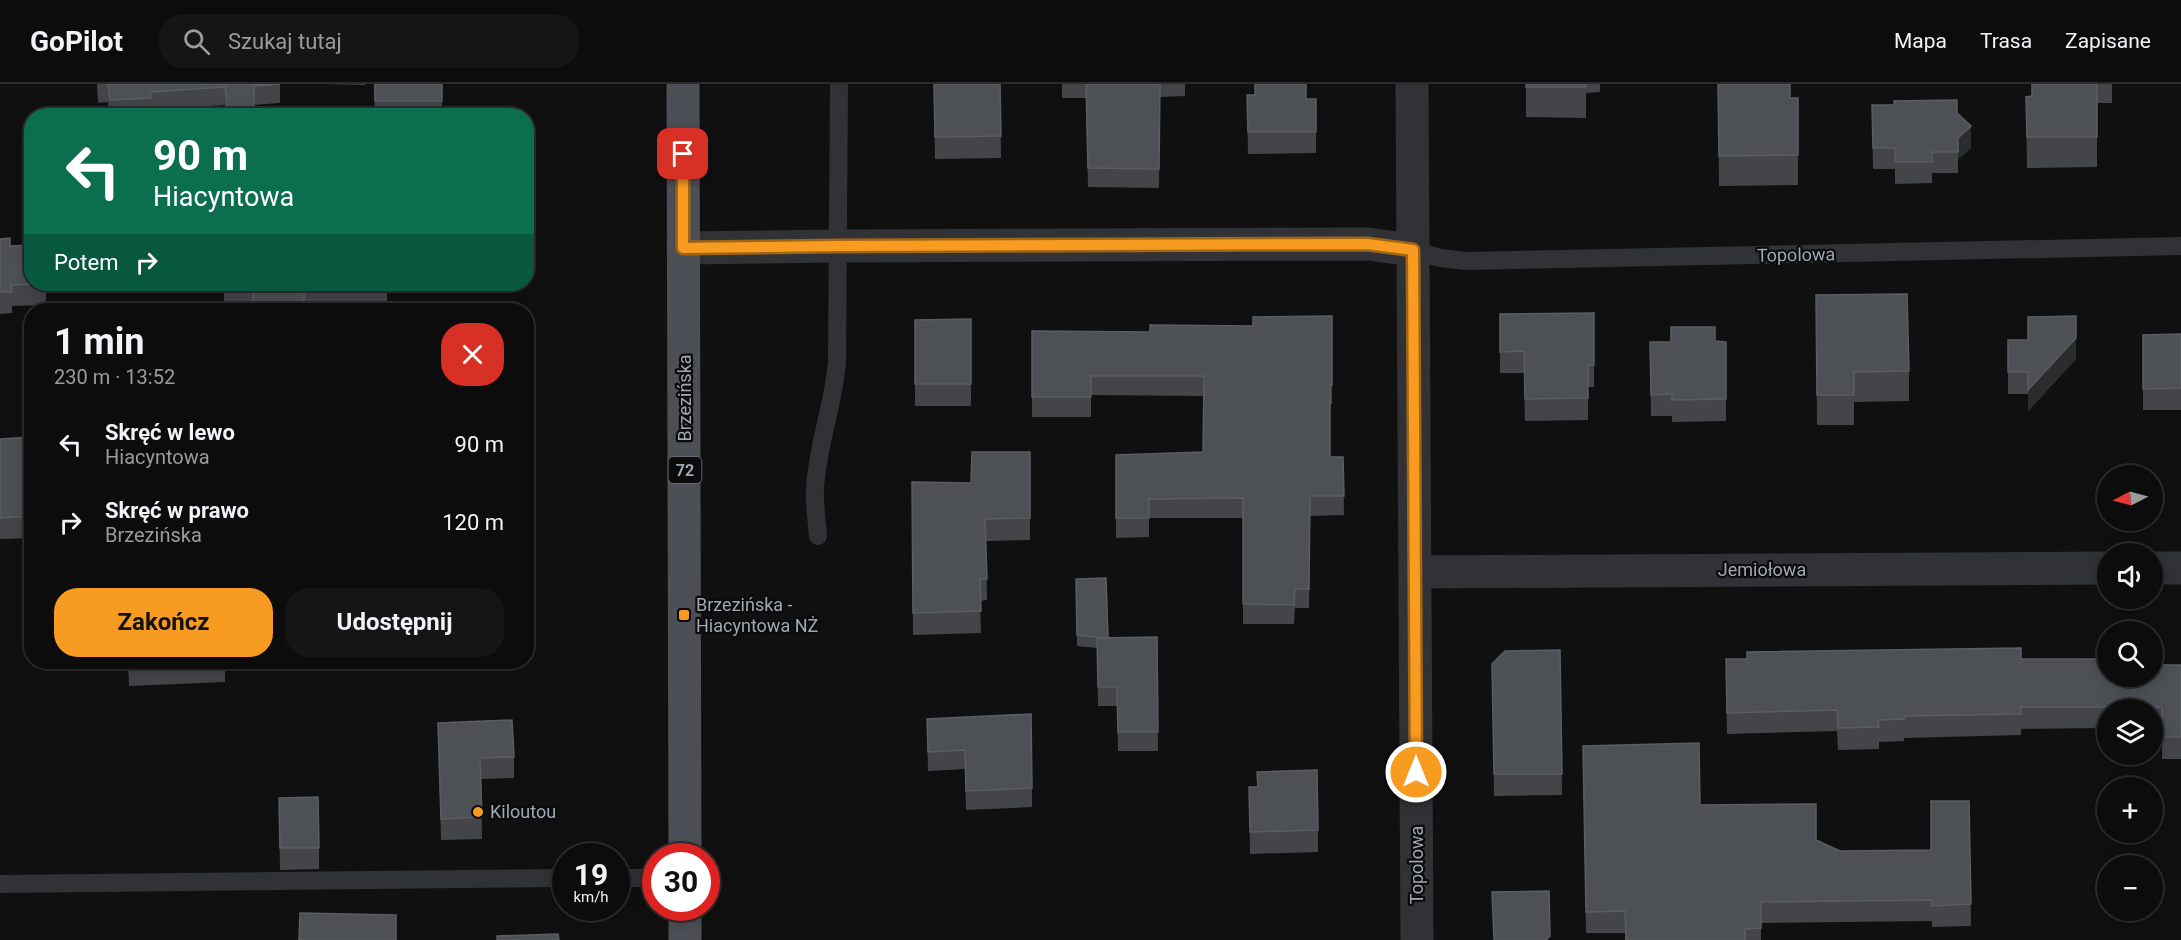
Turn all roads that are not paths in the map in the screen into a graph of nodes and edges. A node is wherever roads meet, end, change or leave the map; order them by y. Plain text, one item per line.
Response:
1 (683, 84) edge
2 (839, 84) edge
3 (1412, 84) edge
4 (838, 246) junction
5 (2181, 246) edge
6 (683, 248) junction
7 (1413, 250) junction
8 (818, 536) dead end
9 (2097, 568) edge
10 (2163, 568) edge
11 (2181, 568) edge
12 (1416, 572) junction
13 (685, 843) edge
14 (552, 879) edge
15 (0, 884) edge
16 (685, 921) edge
17 (685, 940) edge
18 (1417, 940) edge

1 - 6 main road, Brzezińska / 72
2 - 4 lane
3 - 7 street, Topolowa
4 - 6 street
4 - 7 street
4 - 8 lane
5 - 7 lane, Topolowa
6 - 13 main road, Brzezińska / 72
7 - 12 street, Topolowa
9 - 12 street, Jemiołowa
10 - 11 street
12 - 18 street, Topolowa
14 - 15 lane
16 - 17 main road

